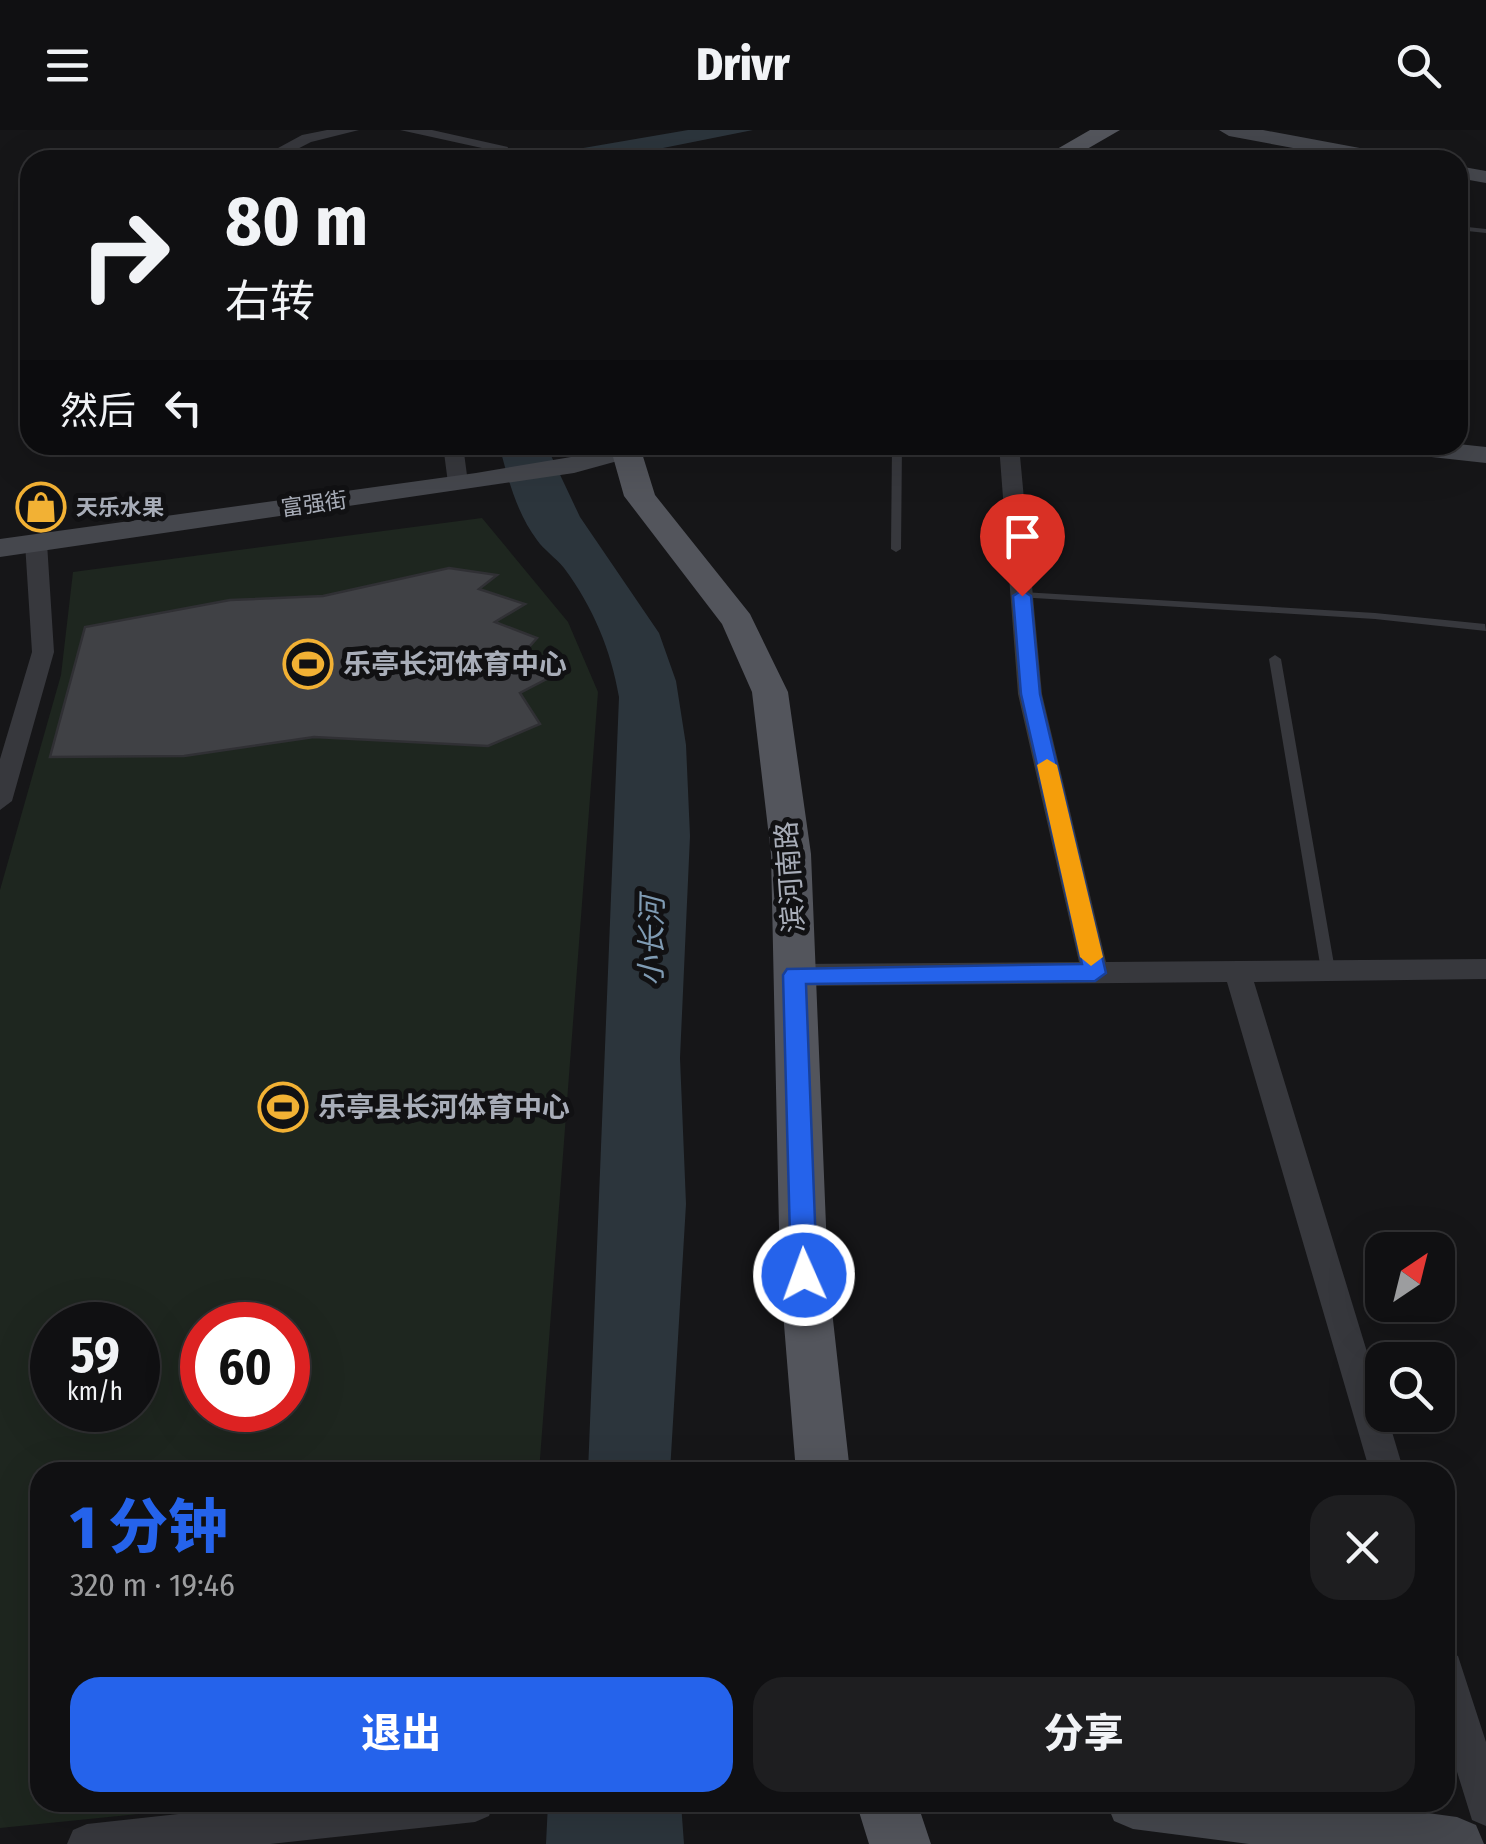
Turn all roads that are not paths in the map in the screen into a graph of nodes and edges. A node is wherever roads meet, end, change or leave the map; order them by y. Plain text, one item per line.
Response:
1 (352, 130) edge
2 (406, 130) edge
3 (1108, 130) edge
4 (1229, 130) edge
5 (283, 150) edge
6 (499, 150) edge
7 (1069, 150) edge
8 (1338, 150) edge
9 (456, 455) edge
10 (607, 455) edge
11 (634, 455) edge
12 (897, 455) edge
13 (1011, 455) edge
14 (467, 482) junction
15 (36, 544) junction
16 (0, 548) edge
17 (896, 549) dead end
18 (1022, 596) junction
19 (1485, 628) edge
20 (1275, 659) dead end
21 (0, 800) edge
22 (1486, 969) edge
23 (1328, 970) junction
24 (1237, 971) junction
25 (1095, 973) junction
26 (795, 975) junction
27 (821, 1462) edge
28 (1383, 1462) edge
29 (1455, 1702) edge
30 (1486, 1806) edge
31 (383, 1812) edge
32 (889, 1812) edge
33 (1210, 1812) edge
34 (87, 1844) edge
35 (900, 1844) edge
36 (1456, 1844) edge

1 - 5 street
2 - 6 street
3 - 7 main road
4 - 8 main road
9 - 14 street
10 - 14 main road, 富强街
11 - 26 main road, 滨河南路
12 - 17 lane
13 - 18 street
14 - 15 main road, 富强街
15 - 16 main road, 富强街
15 - 21 street
18 - 19 lane
18 - 25 street
20 - 23 lane
22 - 23 street
23 - 24 street
24 - 25 street
24 - 28 street
25 - 26 street
26 - 27 main road, 滨河南路
29 - 30 street
31 - 34 street
32 - 35 main road
33 - 36 main road

